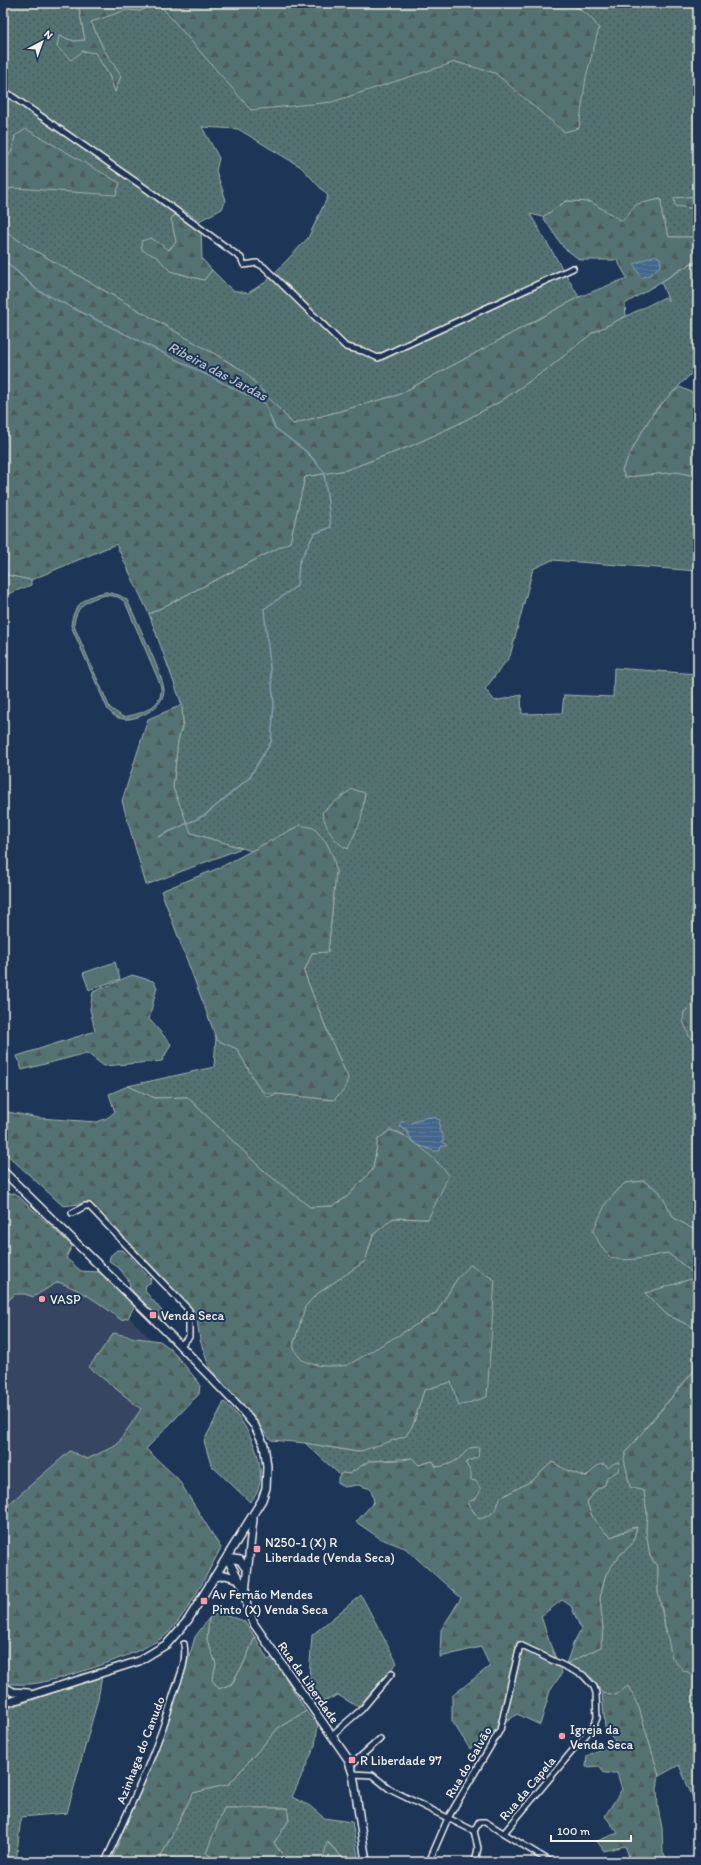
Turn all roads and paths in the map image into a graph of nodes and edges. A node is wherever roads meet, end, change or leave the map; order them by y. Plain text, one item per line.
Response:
1 (3, 90) edge
2 (573, 268) dead end
3 (3, 1171) edge
4 (72, 1213) dead end
5 (180, 1346) junction
6 (253, 1515) junction
7 (227, 1558) junction
8 (247, 1570) junction
9 (215, 1577) junction
10 (239, 1579) junction
11 (245, 1592) junction
12 (184, 1644) dead end
13 (520, 1645) joint
14 (392, 1673) dead end
15 (3, 1686) edge
16 (3, 1690) edge
17 (38, 1692) junction
18 (3, 1695) edge
19 (3, 1704) edge
20 (332, 1735) junction
21 (380, 1739) dead end
22 (350, 1766) junction
23 (353, 1774) junction
24 (448, 1818) junction
25 (474, 1831) junction
26 (504, 1833) junction
27 (105, 1862) edge
28 (366, 1862) edge
29 (428, 1862) edge
30 (475, 1862) edge
31 (551, 1862) edge

1 - 2 street
3 - 5 main road
4 - 5 street
5 - 6 main road
6 - 7 main road
6 - 8 main road, Rua da Liberdade
7 - 8 main road
7 - 9 main road
7 - 10 main road
8 - 11 main road, Rua da Liberdade
9 - 10 main road
9 - 17 main road
10 - 11 main road
11 - 20 main road, Rua da Liberdade
12 - 27 street, Azinhaga do Canudo
13 - 24 street, Rua do Galvão
13 - 26 street, Rua da Capela
14 - 20 street
15 - 17 main road
16 - 18 main road
17 - 19 main road
20 - 22 main road, Rua da Liberdade
21 - 22 street
22 - 23 main road, Rua da Liberdade
23 - 24 street
23 - 28 main road, Rua da Liberdade
24 - 25 street
24 - 29 street, Rua do Galvão
25 - 26 street
25 - 30 street
26 - 31 street

